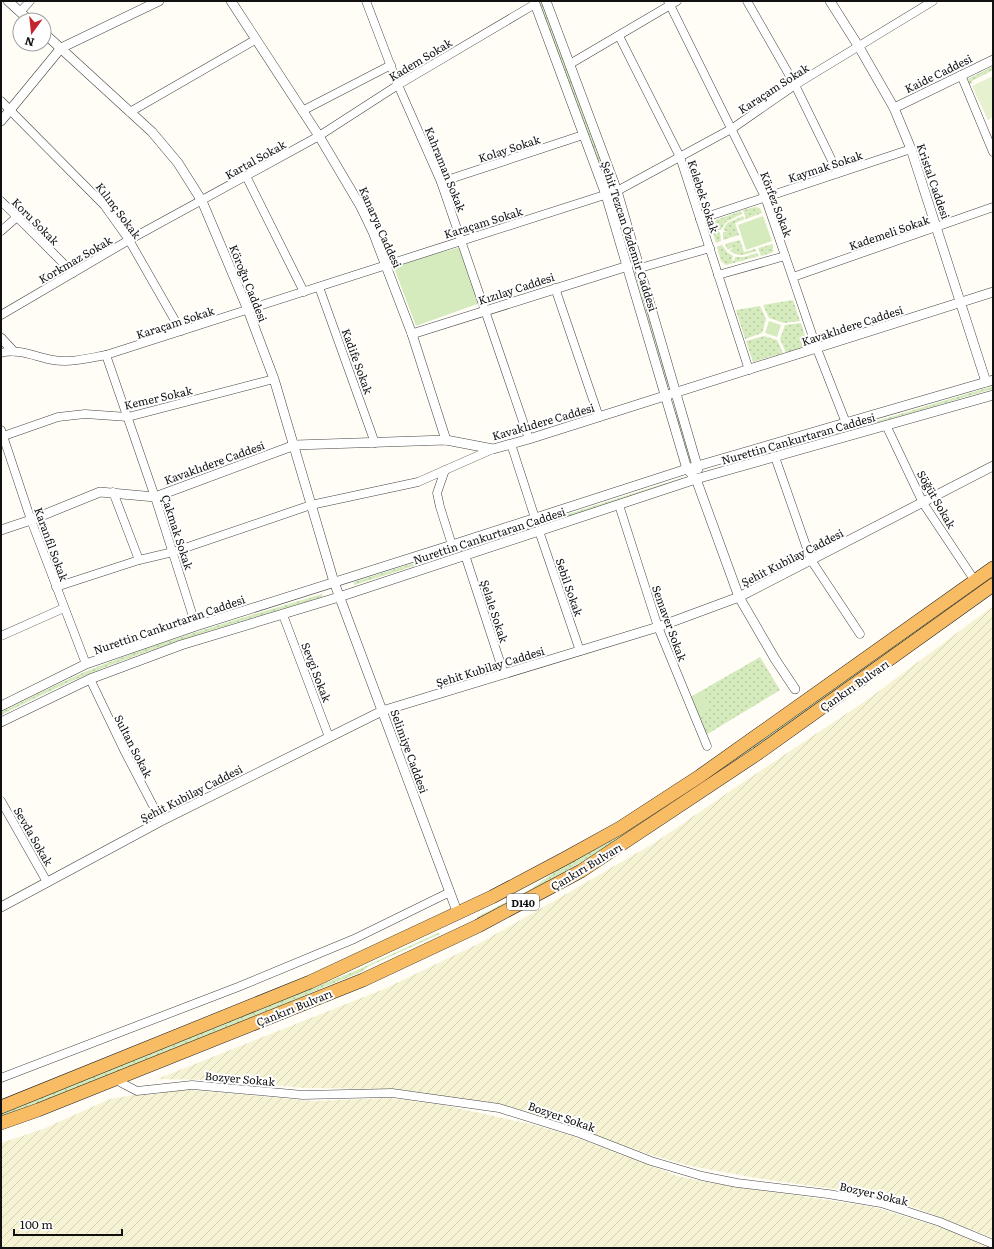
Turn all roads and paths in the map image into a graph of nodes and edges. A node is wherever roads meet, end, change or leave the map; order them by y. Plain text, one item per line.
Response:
1 (8, 1) edge
2 (30, 1) edge
3 (159, 1) edge
4 (231, 1) edge
5 (366, 1) edge
6 (546, 1) edge
7 (748, 1) edge
8 (830, 1) edge
9 (933, 1) edge
10 (534, 2) edge
11 (672, 2) edge
12 (20, 12) joint
13 (619, 36) junction
14 (52, 40) edge
15 (255, 40) junction
16 (859, 47) junction
17 (61, 48) junction
18 (993, 60) edge
19 (570, 64) junction
20 (391, 65) junction
21 (962, 75) junction
22 (398, 85) junction
23 (795, 85) junction
24 (1, 101) edge
25 (894, 108) junction
26 (10, 111) junction
27 (302, 111) junction
28 (130, 112) junction
29 (1, 121) edge
30 (733, 128) junction
31 (583, 135) junction
32 (318, 136) junction
33 (911, 149) junction
34 (993, 152) edge
35 (680, 157) junction
36 (838, 173) junction
37 (246, 176) junction
38 (441, 182) junction
39 (617, 191) junction
40 (606, 195) junction
41 (765, 197) junction
42 (202, 200) junction
43 (1, 201) edge
44 (993, 207) edge
45 (17, 217) junction
46 (700, 219) junction
47 (937, 227) junction
48 (1, 231) edge
49 (129, 240) junction
50 (461, 240) junction
51 (710, 248) junction
52 (785, 256) junction
53 (386, 265) junction
54 (628, 266) junction
55 (640, 268) junction
56 (73, 273) junction
57 (718, 275) junction
58 (792, 277) junction
59 (320, 287) junction
60 (555, 288) junction
61 (304, 292) junction
62 (993, 292) edge
63 (961, 302) junction
64 (248, 310) junction
65 (484, 311) junction
66 (1, 315) edge
67 (181, 331) junction
68 (412, 334) junction
69 (1, 338) edge
70 (817, 349) junction
71 (13, 351) junction
72 (1, 353) edge
73 (106, 355) junction
74 (749, 370) junction
75 (274, 379) junction
76 (989, 381) edge
77 (677, 392) junction
78 (666, 395) junction
79 (993, 395) edge
80 (128, 417) junction
81 (598, 417) junction
82 (846, 423) junction
83 (886, 425) junction
84 (2, 434) edge
85 (529, 439) junction
86 (446, 440) junction
87 (375, 443) junction
88 (511, 444) junction
89 (295, 445) junction
90 (493, 449) junction
91 (775, 457) junction
92 (698, 465) junction
93 (993, 466) edge
94 (687, 469) junction
95 (445, 470) junction
96 (697, 479) junction
97 (113, 492) junction
98 (155, 497) junction
99 (923, 503) junction
100 (311, 505) junction
101 (619, 505) junction
102 (535, 518) junction
103 (31, 520) junction
104 (1, 530) edge
105 (539, 531) junction
106 (452, 546) junction
107 (173, 552) junction
108 (465, 555) junction
109 (139, 560) junction
110 (811, 560) junction
111 (993, 568) edge
112 (975, 581) junction
113 (334, 582) junction
114 (993, 585) edge
115 (56, 587) junction
116 (339, 597) junction
117 (739, 598) junction
118 (64, 608) junction
119 (283, 615) junction
120 (196, 626) junction
121 (658, 627) junction
122 (860, 634) dead end
123 (1, 636) edge
124 (580, 651) junction
125 (86, 664) junction
126 (504, 674) junction
127 (90, 679) junction
128 (795, 689) dead end
129 (1, 706) edge
130 (382, 711) junction
131 (1, 722) edge
132 (330, 737) junction
133 (707, 746) dead end
134 (1, 802) edge
135 (161, 821) junction
136 (47, 882) junction
137 (450, 892) junction
138 (1, 907) edge
139 (458, 914) junction
140 (1, 1078) edge
141 (114, 1079) junction
142 (25, 1097) junction
143 (1, 1103) edge
144 (1, 1107) edge
145 (1, 1123) edge
146 (993, 1244) edge

1 - 12 street
2 - 12 street
3 - 17 street
4 - 15 street, Kanarya Caddesi
5 - 20 street, Kahraman Sokak
6 - 19 street, Şehit Tezcan Özdemir Caddesi
7 - 23 street
8 - 16 street, Kristal Caddesi
9 - 16 street, Karaçam Sokak
10 - 22 street, Kadem Sokak
10 - 31 street, Şehit Tezcan Özdemir Caddesi
11 - 13 street
11 - 30 street, Körfez Sokak
13 - 19 street
13 - 35 street, Kelebek Sokak
14 - 17 street, Köroğu Caddesi
15 - 27 street, Kanarya Caddesi
15 - 28 street
16 - 23 street, Karaçam Sokak
16 - 25 street, Kristal Caddesi
17 - 26 street
17 - 28 street, Köroğu Caddesi
18 - 21 street, Kaide Caddesi
19 - 39 street, Şehit Tezcan Özdemir Caddesi
20 - 22 street, Kahraman Sokak
20 - 27 street
21 - 25 street, Kaide Caddesi
21 - 34 street
22 - 32 street, Kadem Sokak
22 - 38 street, Kahraman Sokak
23 - 30 street, Karaçam Sokak
23 - 36 street
24 - 26 street, Kılınç Sokak
25 - 33 street, Kristal Caddesi
26 - 29 street
26 - 49 street, Kılınç Sokak
27 - 32 street, Kanarya Caddesi
28 - 42 street, Köroğu Caddesi
30 - 35 street, Karaçam Sokak
30 - 41 street, Körfez Sokak
31 - 38 street, Kolay Sokak
31 - 40 street, Şehit Tezcan Özdemir Caddesi
32 - 37 street, Kartal Sokak
32 - 53 street, Kanarya Caddesi
33 - 36 street, Kaymak Sokak
33 - 47 street, Kristal Caddesi
35 - 39 street, Karaçam Sokak
35 - 46 street, Kelebek Sokak
36 - 41 street, Kaymak Sokak
37 - 42 street, Kartal Sokak
37 - 61 street
38 - 50 street, Kahraman Sokak
39 - 40 street, Karaçam Sokak
39 - 55 street, Şehit Tezcan Özdemir Caddesi
40 - 50 street, Karaçam Sokak
40 - 54 street, Şehit Tezcan Özdemir Caddesi
41 - 46 street, Kaymak Sokak
41 - 52 street, Körfez Sokak
42 - 49 street, Korkmaz Sokak
42 - 64 street, Köroğu Caddesi
43 - 45 street, Koru Sokak
44 - 47 street, Kademeli Sokak
45 - 48 street
45 - 56 street, Koru Sokak
46 - 51 street, Kelebek Sokak
47 - 58 street, Kademeli Sokak
47 - 63 street, Kristal Caddesi
49 - 56 street, Korkmaz Sokak
49 - 67 street, Kılınç Sokak
50 - 53 street, Karaçam Sokak
50 - 65 street, Kahraman Sokak
51 - 55 street
51 - 57 street, Kelebek Sokak
52 - 57 street
52 - 58 street, Körfez Sokak
53 - 59 street, Karaçam Sokak
53 - 68 street, Kanarya Caddesi
54 - 60 street, Kızılay Caddesi
54 - 78 street, Şehit Tezcan Özdemir Caddesi
55 - 77 street, Şehit Tezcan Özdemir Caddesi
56 - 66 street, Korkmaz Sokak
57 - 74 street, Kelebek Sokak
58 - 70 street, Körfez Sokak
59 - 61 street, Karaçam Sokak
59 - 87 street, Kadife Sokak
60 - 65 street, Kızılay Caddesi
60 - 81 street
61 - 64 street, Karaçam Sokak
62 - 63 street, Kavaklıdere Caddesi
63 - 70 street, Kavaklıdere Caddesi
63 - 76 street, Kristal Caddesi
64 - 67 street, Karaçam Sokak
64 - 75 street, Köroğu Caddesi
65 - 68 street, Kızılay Caddesi
65 - 85 street, Kahraman Sokak
67 - 73 street, Karaçam Sokak
68 - 86 street, Kanarya Caddesi
69 - 71 street
70 - 74 street, Kavaklıdere Caddesi
70 - 82 street, Körfez Sokak
71 - 72 street, Karaçam Sokak
71 - 73 street, Karaçam Sokak
73 - 80 street, Çakmak Sokak
74 - 77 street, Kavaklıdere Caddesi
75 - 80 street, Kemer Sokak
75 - 89 street, Köroğu Caddesi
76 - 82 street, Nurettin Cankurtaran Caddesi
77 - 78 street, Kavaklıdere Caddesi
77 - 92 street, Şehit Tezcan Özdemir Caddesi
78 - 81 street, Kavaklıdere Caddesi
78 - 94 street, Şehit Tezcan Özdemir Caddesi
79 - 83 street, Nurettin Cankurtaran Caddesi
80 - 84 street, Kemer Sokak
80 - 98 street, Çakmak Sokak
81 - 85 street, Kavaklıdere Caddesi
82 - 92 street, Nurettin Cankurtaran Caddesi
83 - 91 street, Nurettin Cankurtaran Caddesi
83 - 99 street, Söğüt Sokak
84 - 103 street, Karanfil Sokak
85 - 88 street, Kavaklıdere Caddesi
86 - 87 street, Kavaklıdere Caddesi
86 - 90 street, Kavaklıdere Caddesi
87 - 89 street, Kavaklıdere Caddesi
88 - 90 street, Kavaklıdere Caddesi
88 - 102 street
89 - 98 street, Kavaklıdere Caddesi
89 - 100 street, Köroğu Caddesi
90 - 95 street
91 - 96 street, Nurettin Cankurtaran Caddesi
91 - 110 street
92 - 94 street, Nurettin Cankurtaran Caddesi
92 - 96 street, Şehit Tezcan Özdemir Caddesi
93 - 99 street, Şehit Kubilay Caddesi
94 - 96 street, Şehit Tezcan Özdemir Caddesi
94 - 102 street, Nurettin Cankurtaran Caddesi
95 - 100 street
95 - 106 street
96 - 101 street, Nurettin Cankurtaran Caddesi
96 - 117 street
97 - 98 street, Kavaklıdere Caddesi
97 - 103 street, Kavaklıdere Caddesi
97 - 109 street
98 - 107 street, Çakmak Sokak
99 - 110 street, Şehit Kubilay Caddesi
99 - 112 street, Söğüt Sokak
100 - 107 street
100 - 113 street, Köroğu Caddesi
101 - 105 street, Nurettin Cankurtaran Caddesi
101 - 121 street, Semaver Sokak
102 - 106 street, Nurettin Cankurtaran Caddesi
103 - 104 street, Kavaklıdere Caddesi
103 - 115 street, Karanfil Sokak
105 - 108 street, Nurettin Cankurtaran Caddesi
105 - 124 street, Sebil Sokak
106 - 113 street, Nurettin Cankurtaran Caddesi
107 - 109 street
107 - 120 street, Çakmak Sokak
108 - 116 street, Nurettin Cankurtaran Caddesi
108 - 126 street, Şelale Sokak
109 - 115 street
110 - 117 street, Şehit Kubilay Caddesi
110 - 122 street
111 - 112 highway, Çankırı Bulvarı / D140
112 - 139 highway, Çankırı Bulvarı / D140
113 - 116 street, Köroğu Caddesi
113 - 120 street, Nurettin Cankurtaran Caddesi
114 - 141 highway, Çankırı Bulvarı / D140
115 - 118 street, Karanfil Sokak
116 - 119 street, Nurettin Cankurtaran Caddesi
116 - 130 street, Selimiye Caddesi
117 - 121 street, Şehit Kubilay Caddesi
117 - 128 street
118 - 123 street
118 - 125 street, Karanfil Sokak
119 - 127 street, Nurettin Cankurtaran Caddesi
119 - 132 street, Sevgi Sokak
120 - 125 street, Nurettin Cankurtaran Caddesi
121 - 124 street, Şehit Kubilay Caddesi
121 - 133 street, Semaver Sokak
124 - 126 street, Şehit Kubilay Caddesi
125 - 129 street, Nurettin Cankurtaran Caddesi
126 - 130 street, Şehit Kubilay Caddesi
127 - 131 street, Nurettin Cankurtaran Caddesi
127 - 135 street, Sultan Sokak
130 - 132 street, Şehit Kubilay Caddesi
130 - 137 street, Selimiye Caddesi
132 - 135 street, Şehit Kubilay Caddesi
134 - 136 street, Sevda Sokak
135 - 136 street, Şehit Kubilay Caddesi
136 - 138 street, Şehit Kubilay Caddesi
137 - 139 street, Selimiye Caddesi
137 - 140 street
139 - 142 highway, Çankırı Bulvarı / D140
141 - 145 highway, Çankırı Bulvarı / D140
141 - 146 street, Bozyer Sokak
142 - 143 street, Çankırı Bulvarı
142 - 144 highway, Çankırı Bulvarı / D140

